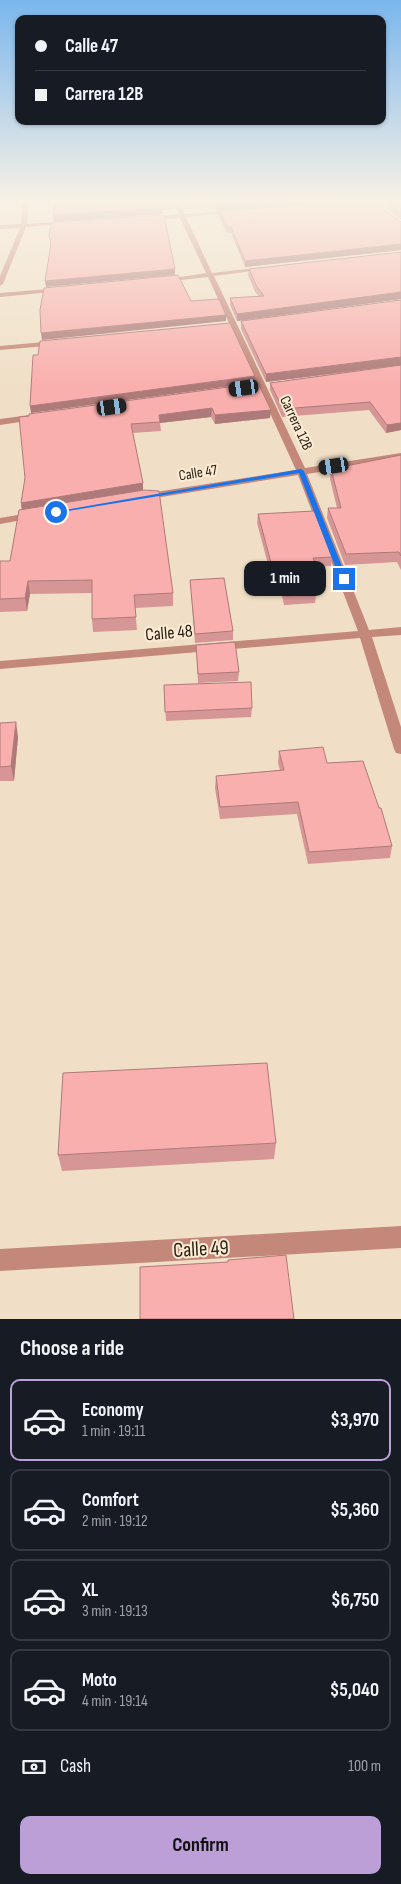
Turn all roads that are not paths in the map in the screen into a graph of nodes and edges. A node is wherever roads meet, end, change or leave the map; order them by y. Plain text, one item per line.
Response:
1 (8, 264) edge
2 (206, 264) edge
3 (268, 269) edge
4 (212, 275) junction
5 (154, 281) edge
6 (0, 284) edge
7 (67, 289) edge
8 (0, 295) edge
9 (244, 324) edge
10 (234, 325) junction
11 (225, 326) edge
12 (68, 341) edge
13 (0, 348) edge
14 (272, 384) edge
15 (262, 386) junction
16 (253, 387) edge
17 (49, 416) edge
18 (0, 422) edge
19 (401, 456) edge
20 (301, 471) junction
21 (136, 498) edge
22 (49, 513) edge
23 (0, 521) edge
24 (401, 631) edge
25 (365, 634) junction
26 (0, 665) edge
27 (401, 749) edge
28 (401, 1237) edge
29 (0, 1260) edge

1 - 6 street
2 - 4 street, Carrera 12B
3 - 4 street
4 - 5 street
4 - 10 street, Carrera 12B
7 - 8 street
9 - 10 street
10 - 11 street
10 - 15 street, Carrera 12B
12 - 13 street
14 - 15 street
15 - 16 street
15 - 20 street, Carrera 12B
17 - 18 street
19 - 20 street, Calle 47
20 - 21 street, Calle 47
20 - 25 street, Carrera 12B
22 - 23 street
24 - 25 street, Calle 48
25 - 26 street, Calle 48
25 - 27 street, Carrera 12B
28 - 29 street, Calle 49

